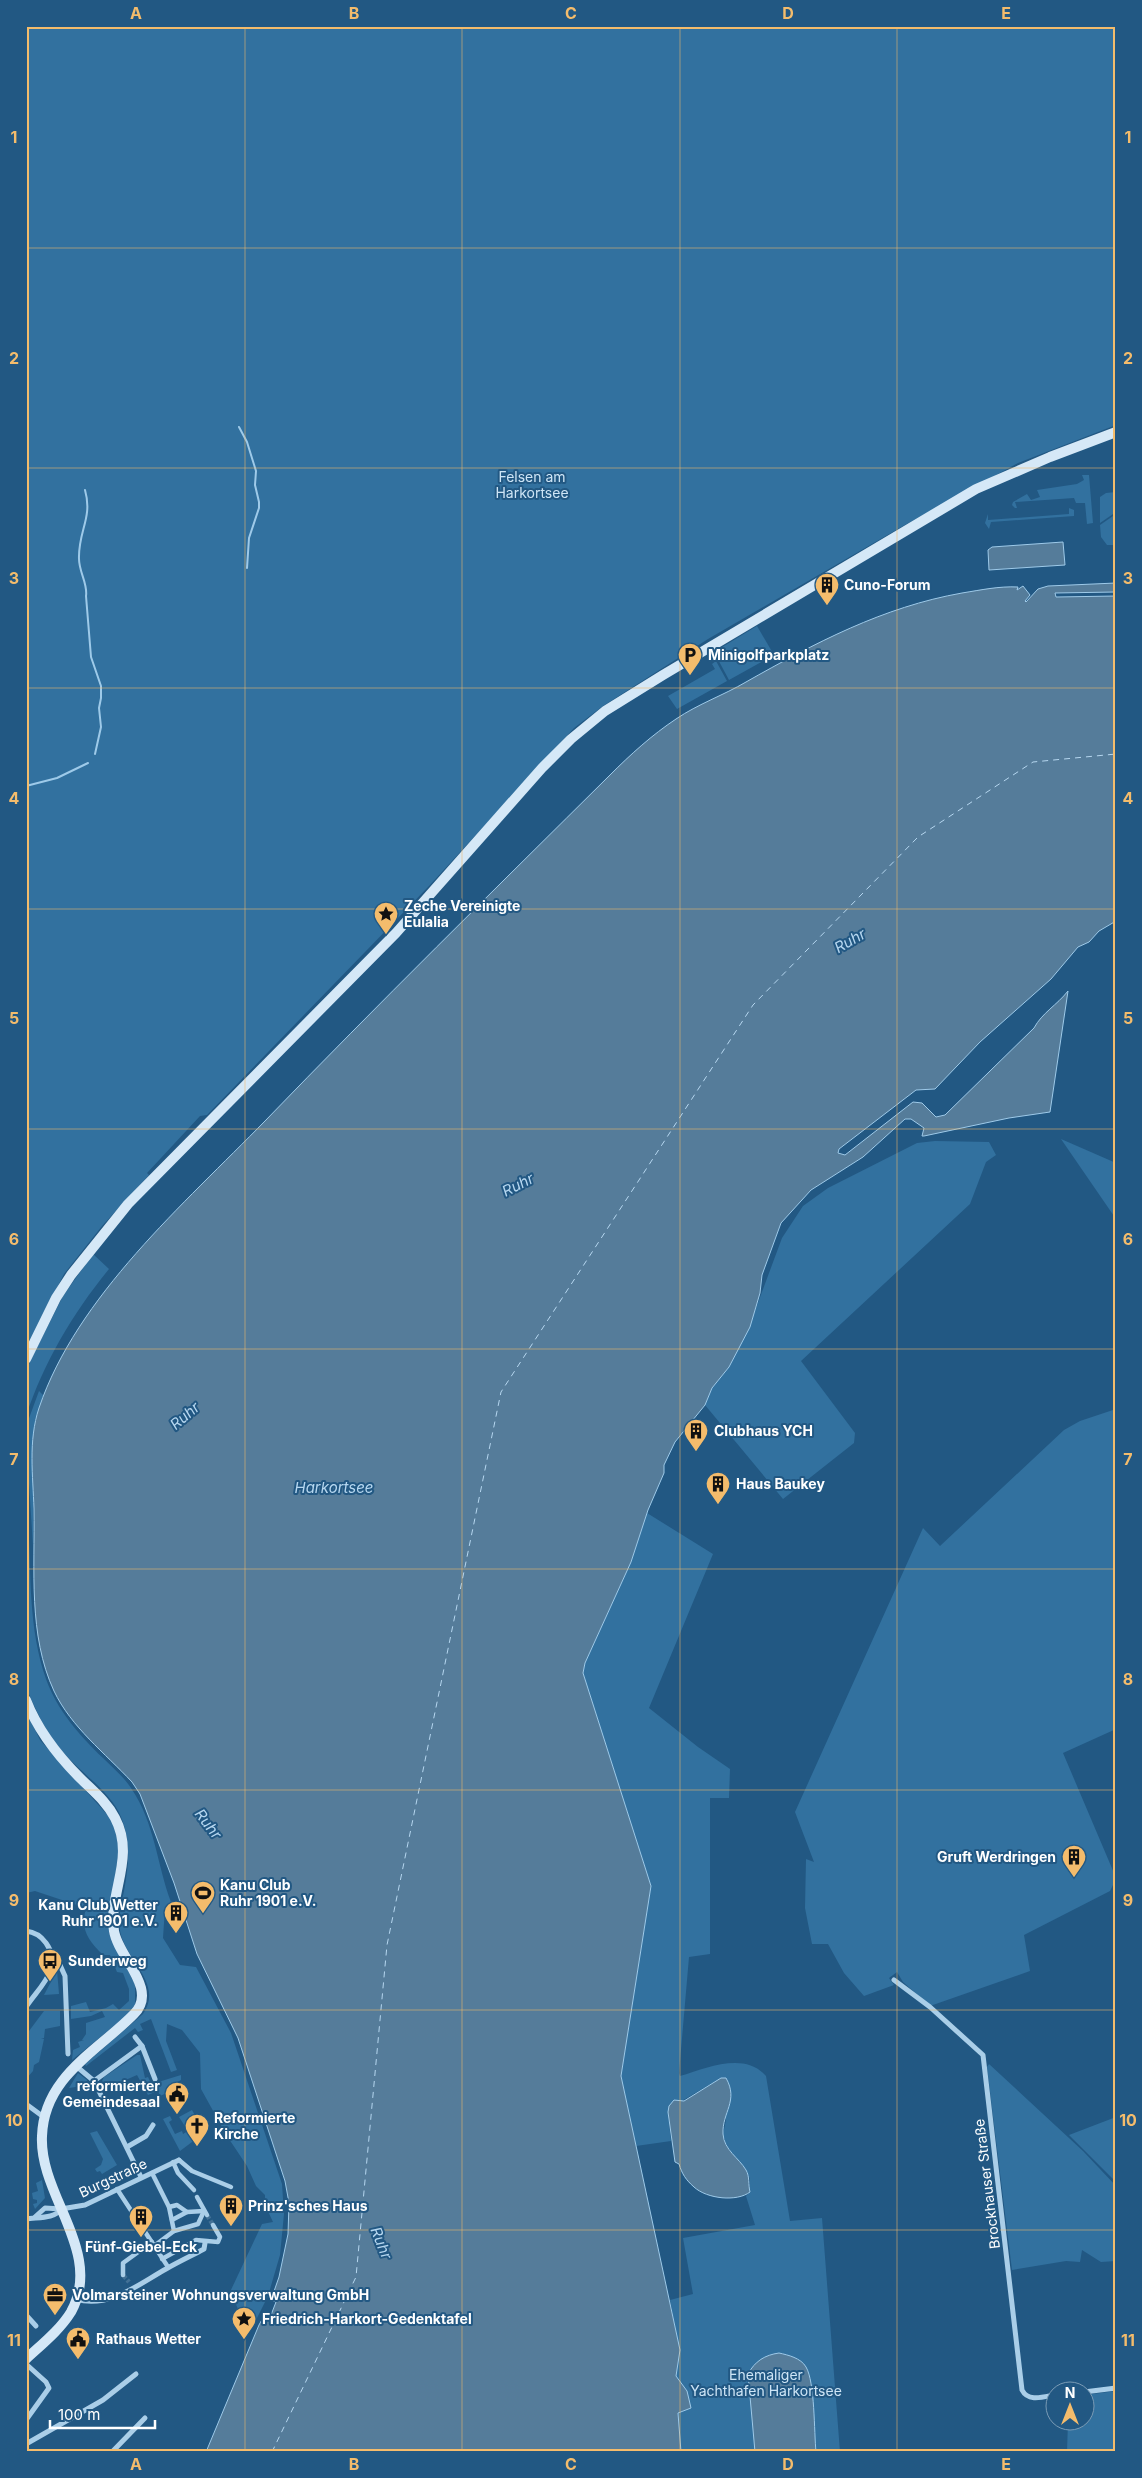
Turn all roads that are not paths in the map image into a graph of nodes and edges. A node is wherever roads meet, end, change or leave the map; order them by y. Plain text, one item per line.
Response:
1 (1116, 432) edge
2 (26, 1359) edge
3 (26, 1700) edge
4 (26, 1932) edge
5 (52, 1960) junction
6 (894, 1980) dead end
7 (26, 2006) edge
8 (135, 2037) dead end
9 (142, 2046) junction
10 (68, 2054) dead end
11 (76, 2066) junction
12 (154, 2079) dead end
13 (94, 2081) junction
14 (26, 2104) edge
15 (44, 2118) junction
16 (153, 2124) dead end
17 (127, 2147) junction
18 (179, 2160) joint
19 (173, 2162) junction
20 (152, 2173) junction
21 (141, 2177) junction
22 (231, 2188) dead end
23 (117, 2189) junction
24 (194, 2190) dead end
25 (197, 2197) dead end
26 (169, 2207) junction
27 (61, 2209) junction
28 (187, 2212) junction
29 (206, 2213) junction
30 (34, 2218) junction
31 (26, 2219) edge
32 (172, 2220) junction
33 (213, 2225) tunnel mouth
34 (174, 2231) junction
35 (205, 2243) dead end
36 (153, 2244) junction
37 (162, 2259) junction
38 (168, 2268) junction
39 (123, 2275) dead end
40 (129, 2282) tunnel mouth
41 (132, 2289) junction
42 (76, 2299) junction
43 (26, 2315) edge
44 (36, 2326) dead end
45 (26, 2359) edge
46 (26, 2364) edge
47 (136, 2374) dead end
48 (1116, 2388) edge
49 (1094, 2391) edge
50 (1044, 2396) edge
51 (145, 2418) dead end
52 (26, 2420) edge
53 (26, 2444) edge
54 (112, 2452) edge

1 - 2 main road
3 - 11 main road
4 - 5 street
5 - 7 street
5 - 10 street
6 - 50 street, Brockhauser Straße
8 - 9 street
9 - 12 street
9 - 13 street
11 - 13 street
11 - 15 main road
13 - 17 street
14 - 15 street
15 - 27 main road
16 - 17 street
17 - 21 street
18 - 19 street, Burgstraße
18 - 22 street, Burgstraße
19 - 20 street, Burgstraße
19 - 24 street
20 - 21 street, Burgstraße
20 - 26 street
21 - 23 street, Burgstraße
23 - 27 street, Burgstraße
23 - 36 street
25 - 29 street
26 - 28 street
26 - 32 street
27 - 30 street
27 - 30 street
27 - 42 main road
28 - 29 street
28 - 32 street
29 - 34 street
30 - 31 street
32 - 34 street
33 - 37 street
34 - 36 street
35 - 38 street
36 - 37 street
36 - 39 street
37 - 38 street
38 - 41 street
40 - 41 street
41 - 42 street
42 - 45 main road
43 - 44 street
46 - 52 street
47 - 53 street
48 - 49 street
51 - 54 street

